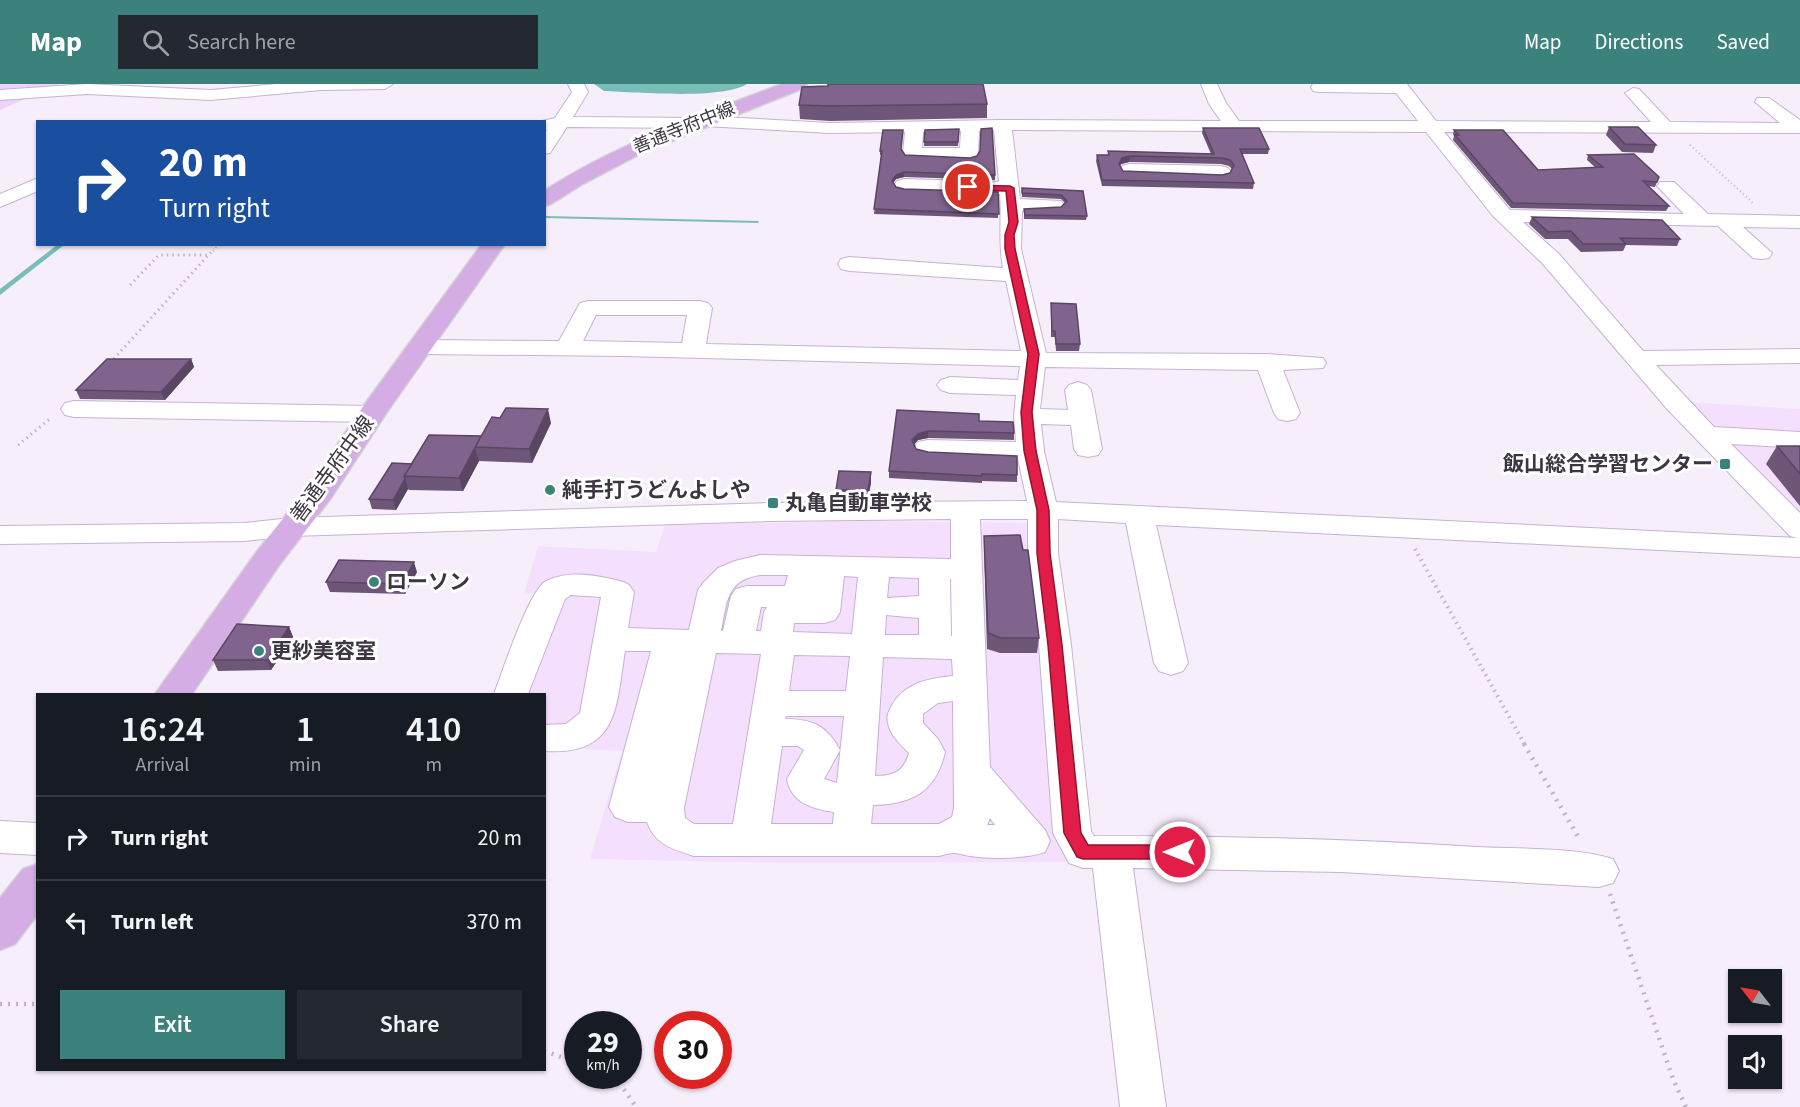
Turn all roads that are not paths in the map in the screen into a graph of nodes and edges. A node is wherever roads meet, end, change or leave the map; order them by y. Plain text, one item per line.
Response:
1 (385, 84) edge
2 (576, 84) edge
3 (798, 84) edge
4 (1209, 84) edge
5 (1400, 86) edge
6 (1318, 87) dead end
7 (1633, 93) dead end
8 (0, 95) edge
9 (1763, 102) dead end
10 (700, 122) junction
11 (553, 124) edge
12 (986, 125) junction
13 (1180, 126) junction
14 (1234, 126) junction
15 (1430, 126) junction
16 (914, 127) junction
17 (1668, 128) junction
18 (1799, 128) edge
19 (546, 143) edge
20 (1221, 172) edge
21 (36, 185) edge
22 (904, 185) dead end
23 (1667, 186) dead end
24 (1011, 196) junction
25 (546, 199) edge
26 (0, 201) edge
27 (1054, 205) edge
28 (0, 207) edge
29 (36, 207) edge
30 (1708, 215) junction
31 (1504, 216) junction
32 (1800, 222) edge
33 (493, 246) edge
34 (1761, 254) dead end
35 (849, 264) dead end
36 (1016, 275) junction
37 (420, 346) junction
38 (567, 348) junction
39 (693, 351) junction
40 (1800, 356) edge
41 (1637, 358) junction
42 (1267, 361) junction
43 (1314, 363) dead end
44 (1031, 381) junction
45 (950, 385) dead end
46 (1078, 390) dead end
47 (74, 410) road end
48 (1287, 413) dead end
49 (372, 414) junction
50 (1083, 418) junction
51 (1706, 435) junction
52 (1800, 440) edge
53 (928, 448) dead end
54 (1088, 449) dead end
55 (1030, 451) junction
56 (1043, 510) junction
57 (965, 512) junction
58 (1139, 514) junction
59 (291, 527) junction
60 (1800, 530) edge
61 (0, 535) edge
62 (1800, 548) edge
63 (817, 566) junction
64 (874, 567) junction
65 (950, 568) junction
66 (894, 607) dead end
67 (934, 607) junction
68 (612, 639) junction
69 (703, 641) junction
70 (777, 644) junction
71 (868, 646) junction
72 (952, 648) junction
73 (1171, 663) dead end
74 (970, 688) junction
75 (173, 693) edge
76 (512, 693) edge
77 (862, 704) junction
78 (768, 718) junction
79 (546, 738) edge
80 (972, 771) junction
81 (855, 794) junction
82 (959, 834) junction
83 (0, 837) edge
84 (36, 838) edge
85 (750, 840) junction
86 (851, 840) junction
87 (1110, 852) junction
88 (1599, 871) road end
89 (36, 884) edge
90 (0, 932) edge
91 (1143, 1107) edge

1 - 8 street
2 - 11 street
3 - 10 main road, 善通寺府中線
4 - 14 street
5 - 6 street
5 - 15 street
7 - 17 street
9 - 18 street
10 - 11 street
10 - 16 street
10 - 25 main road, 善通寺府中線
11 - 19 street
12 - 13 street
12 - 16 street
12 - 16 street
12 - 24 street
13 - 14 street
13 - 20 street
14 - 15 street
15 - 17 street
15 - 31 street
17 - 18 street
21 - 26 street
22 - 24 street
23 - 30 street
24 - 27 street
24 - 36 street
28 - 29 street
30 - 31 street
30 - 32 street
30 - 34 street
31 - 41 street
33 - 37 main road, 善通寺府中線
35 - 36 street
36 - 44 street
37 - 38 street
37 - 49 main road, 善通寺府中線
38 - 39 street
38 - 39 street
39 - 44 street
40 - 41 street
41 - 51 street
42 - 43 street
42 - 44 street
42 - 48 street
44 - 45 street
44 - 50 street
44 - 55 street
46 - 50 street
47 - 49 street
49 - 59 main road, 善通寺府中線
50 - 54 street
51 - 52 street
51 - 60 street
53 - 55 street
55 - 56 street
56 - 57 street
56 - 58 street
56 - 87 street
57 - 59 street
57 - 65 street
58 - 62 street
58 - 73 street
59 - 61 street
59 - 75 main road, 善通寺府中線
63 - 64 street
63 - 69 street
63 - 70 street
64 - 65 street
64 - 71 street
65 - 67 street
65 - 72 street
66 - 67 street
67 - 72 street
68 - 69 street
68 - 76 street
68 - 79 street
69 - 70 street
69 - 85 street
70 - 71 street
70 - 78 street
71 - 72 street
71 - 77 street
72 - 74 street
74 - 80 street
74 - 81 street
77 - 78 street
77 - 81 street
78 - 81 street
78 - 85 street
80 - 82 street
80 - 82 street
81 - 86 street
82 - 86 street
83 - 84 street
85 - 86 street
87 - 88 street
87 - 91 street
89 - 90 main road

